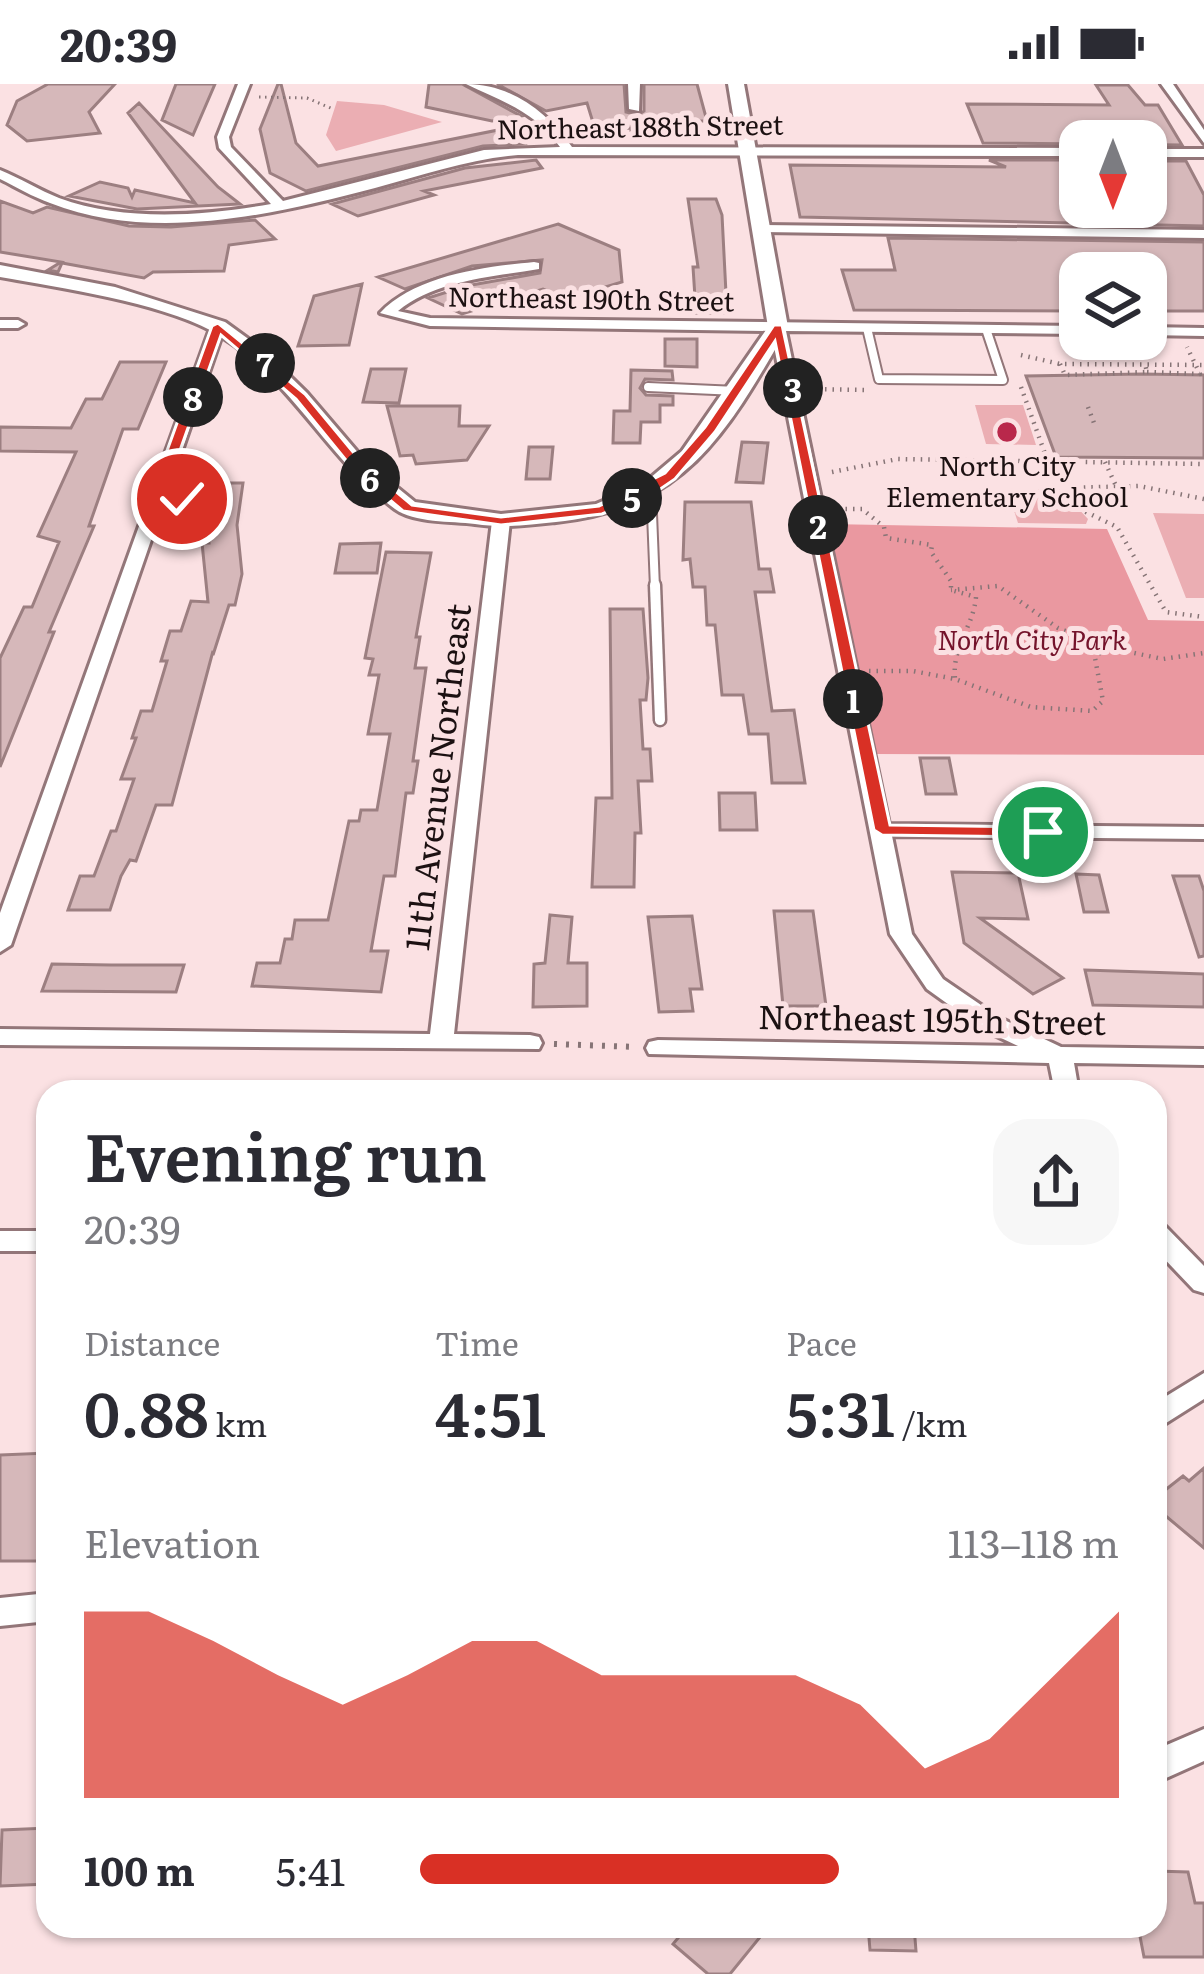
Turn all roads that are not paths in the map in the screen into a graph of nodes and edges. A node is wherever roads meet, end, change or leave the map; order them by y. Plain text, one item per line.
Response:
1 (472, 84) edge
2 (634, 84) edge
3 (736, 84) edge
4 (1167, 84) edge
5 (241, 91) edge
6 (635, 109) dead end
7 (1204, 139) edge
8 (566, 148) junction
9 (748, 149) junction
10 (1059, 152) edge
11 (1167, 153) edge
12 (1204, 153) edge
13 (0, 174) edge
14 (279, 205) junction
15 (763, 229) junction
16 (1204, 234) edge
17 (534, 266) dead end
18 (0, 271) edge
19 (0, 324) edge
20 (18, 324) dead end
21 (218, 326) junction
22 (778, 327) junction
23 (868, 328) junction
24 (986, 329) junction
25 (1204, 332) edge
26 (1059, 335) edge
27 (1167, 335) edge
28 (649, 387) dead end
29 (738, 391) junction
30 (165, 473) junction
31 (652, 489) junction
32 (501, 521) junction
33 (200, 532) dead end
34 (660, 720) dead end
35 (882, 830) junction
36 (1204, 833) edge
37 (0, 945) edge
38 (0, 1037) edge
39 (441, 1042) junction
40 (530, 1042) road end
41 (658, 1048) road end
42 (1060, 1056) junction
43 (1204, 1057) edge
44 (1065, 1080) edge
45 (0, 1241) edge
46 (36, 1241) edge
47 (1167, 1244) edge
48 (1204, 1283) edge
49 (1204, 1384) edge
50 (1167, 1410) edge
51 (36, 1608) edge
52 (0, 1612) edge
53 (1204, 1745) edge
54 (1167, 1762) edge

1 - 8 street
2 - 6 street
3 - 9 main road
4 - 7 street
5 - 14 street
8 - 9 street, Northeast 188th Street
8 - 14 street, Northeast 188th Street
9 - 10 street, Northeast 188th Street
9 - 15 main road
11 - 12 street
13 - 14 street, Northeast 188th Street
15 - 16 street
15 - 22 main road
17 - 22 street, Northeast 190th Street
18 - 21 main road
19 - 20 street
21 - 30 street
21 - 32 main road
22 - 23 street, Northeast 190th Street
22 - 29 main road
22 - 35 street
23 - 24 street, Northeast 190th Street
23 - 24 lane
24 - 26 street, Northeast 190th Street
25 - 27 street
28 - 29 lane
29 - 31 main road
30 - 33 lane
30 - 37 street
31 - 32 main road
31 - 34 lane
32 - 39 street, 11th Avenue Northeast
35 - 36 street
35 - 42 street
38 - 39 street
39 - 40 street
41 - 42 street, Northeast 195th Street
42 - 43 street, Northeast 195th Street
42 - 44 street
45 - 46 street
47 - 48 street
49 - 50 street
51 - 52 street
53 - 54 street

